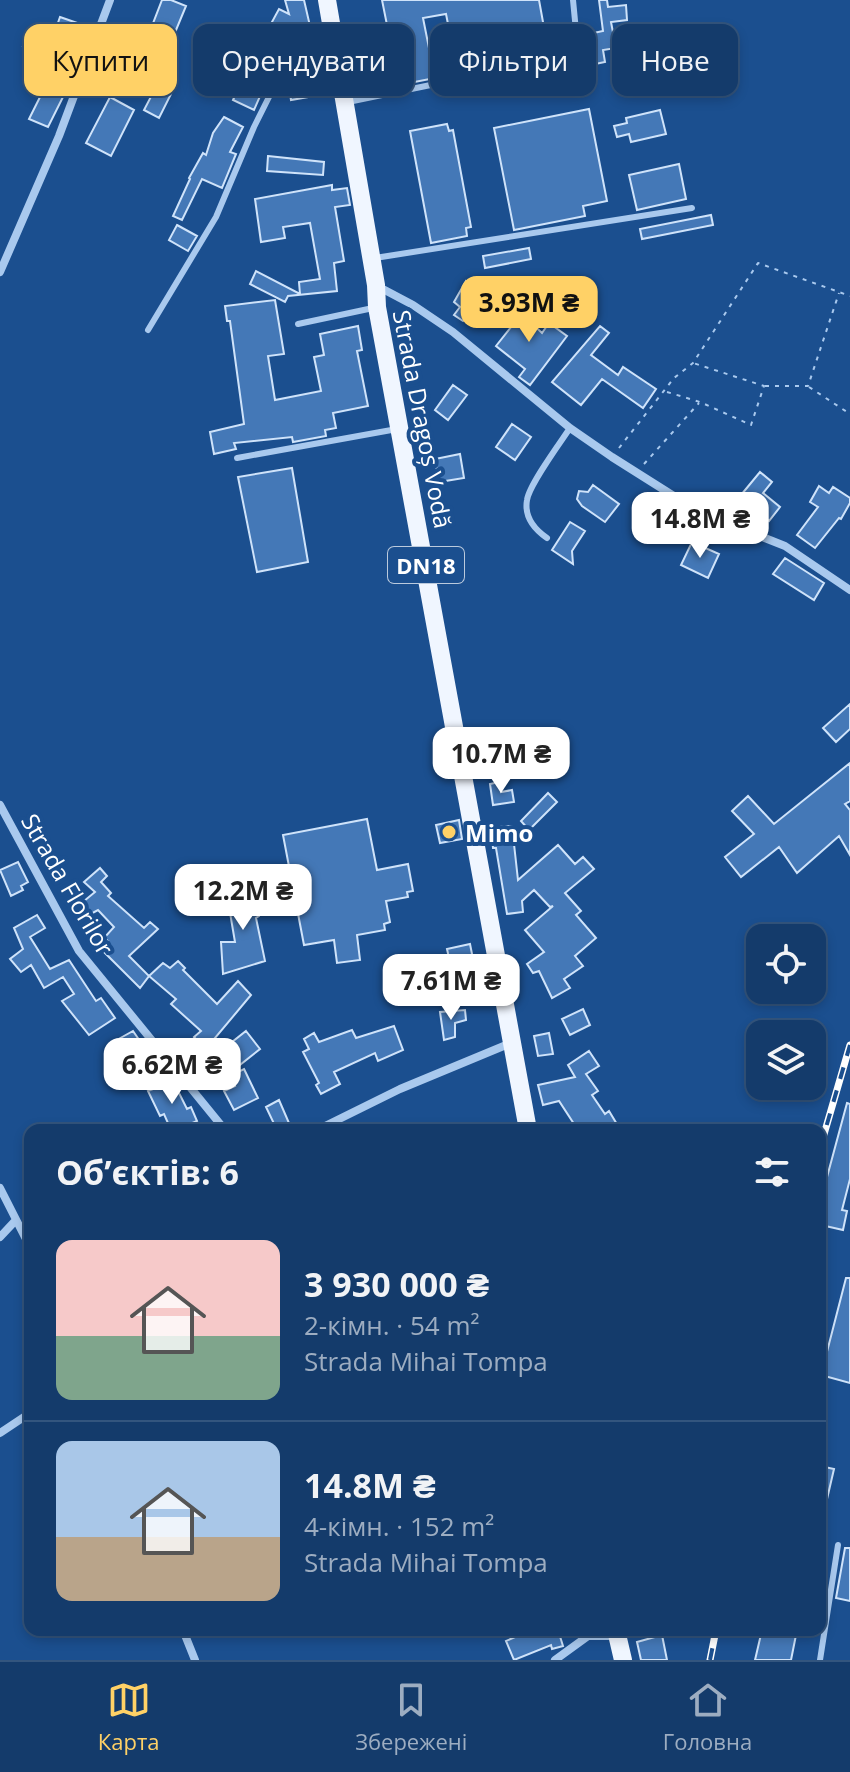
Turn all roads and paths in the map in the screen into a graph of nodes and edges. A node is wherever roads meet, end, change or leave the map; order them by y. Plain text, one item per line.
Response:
1 (110, 0) edge
2 (327, 0) edge
3 (573, 0) edge
4 (331, 24) edge
5 (270, 96) edge
6 (343, 96) edge
7 (344, 102) junction
8 (692, 208) dead end
9 (371, 259) junction
10 (0, 272) edge
11 (376, 285) junction
12 (840, 292) junction
13 (850, 296) edge
14 (377, 307) junction
15 (298, 324) dead end
16 (148, 330) dead end
17 (693, 363) junction
18 (764, 386) junction
19 (808, 386) junction
20 (666, 391) junction
21 (700, 402) junction
22 (850, 414) edge
23 (400, 428) junction
24 (570, 428) junction
25 (612, 457) junction
26 (237, 458) dead end
27 (638, 471) junction
28 (547, 538) dead end
29 (850, 590) edge
30 (0, 805) edge
31 (512, 1042) junction
32 (220, 1124) edge
33 (329, 1124) edge
34 (527, 1124) edge
35 (0, 1188) edge
36 (16, 1220) junction
37 (24, 1235) edge
38 (0, 1237) edge
39 (24, 1417) edge
40 (0, 1433) edge
41 (838, 1545) dead end
42 (826, 1622) edge
43 (185, 1636) edge
44 (588, 1636) edge
45 (617, 1636) edge
46 (824, 1636) edge
47 (195, 1660) edge
48 (555, 1660) edge
49 (623, 1660) edge
50 (820, 1660) edge

1 - 10 street
2 - 4 main road, Strada Dragoș Vodă / DN18
3 - 7 lane
5 - 16 lane
6 - 7 main road, Strada Dragoș Vodă / DN18
7 - 9 main road, Strada Dragoș Vodă / DN18
8 - 9 lane
9 - 11 main road, Strada Dragoș Vodă / DN18
11 - 14 main road, Strada Dragoș Vodă / DN18
11 - 24 street
12 - 13 path
12 - 17 path
12 - 19 path
14 - 15 lane
14 - 23 main road, Strada Dragoș Vodă / DN18
17 - 18 path
17 - 20 path
18 - 19 path
18 - 21 path
19 - 22 path
20 - 21 path
20 - 25 path
21 - 27 path
23 - 26 lane
23 - 31 main road, Strada Dragoș Vodă / DN18
24 - 25 street
24 - 28 lane
25 - 27 street
27 - 29 street
30 - 32 street, Strada Florilor
31 - 33 street
31 - 34 main road, Strada Dragoș Vodă / DN18
35 - 36 street
36 - 37 street
36 - 38 street
39 - 40 street
41 - 42 lane
43 - 47 street
44 - 48 street
45 - 49 main road
46 - 50 lane

